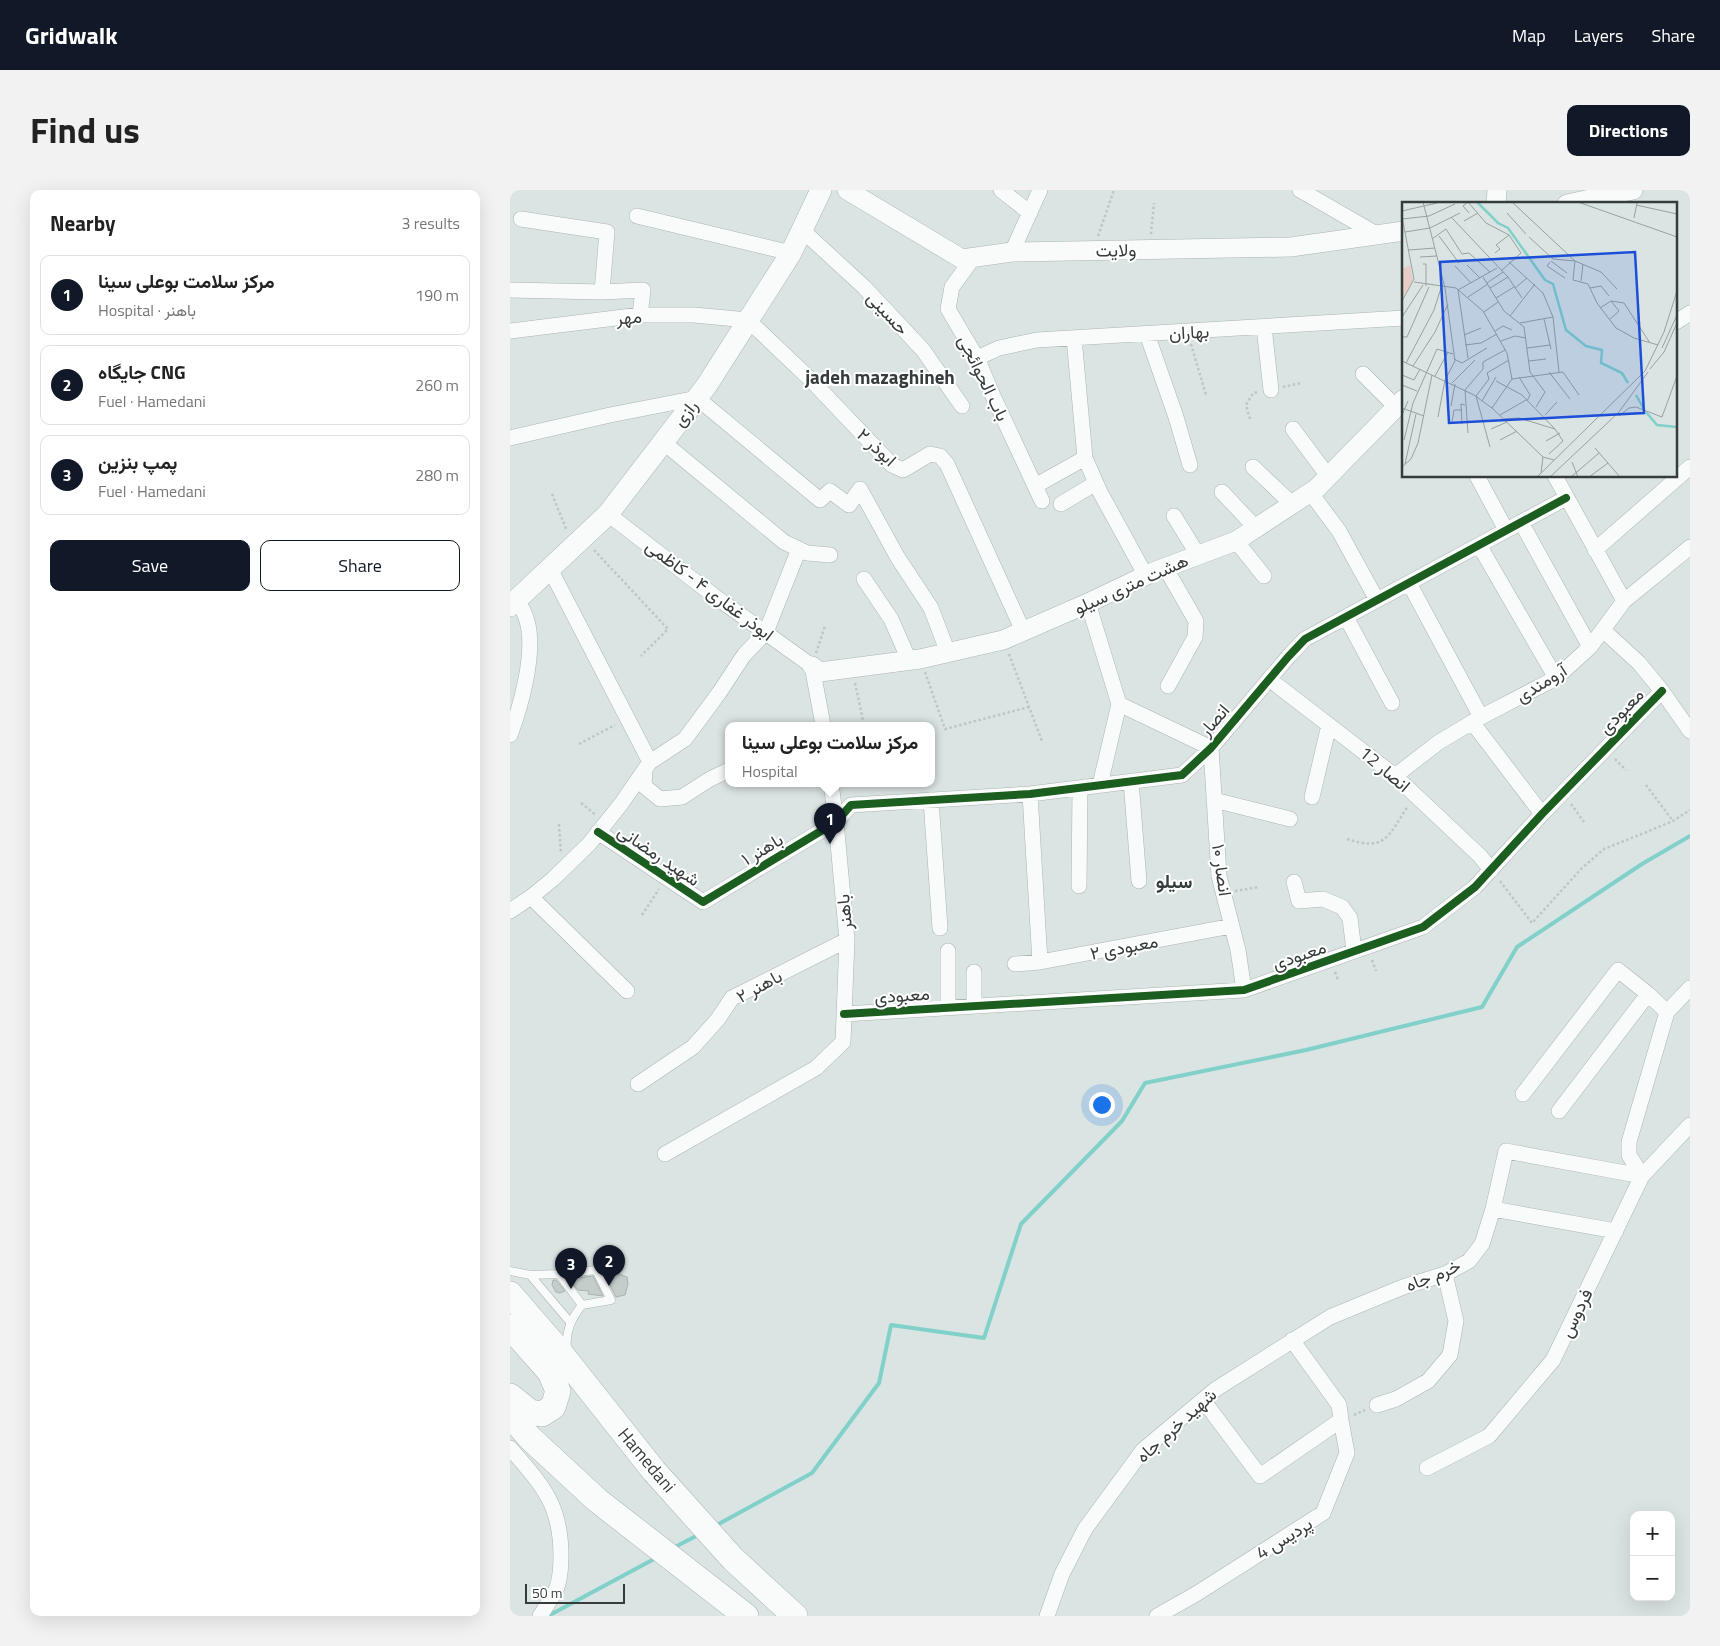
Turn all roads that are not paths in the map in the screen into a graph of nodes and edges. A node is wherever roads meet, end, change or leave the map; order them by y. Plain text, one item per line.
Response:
1 (821, 190) edge
2 (847, 190) edge
3 (1001, 190) edge
4 (1040, 190) edge
5 (1300, 190) edge
6 (1633, 190) edge
7 (1576, 202) edge
8 (1030, 213) junction
9 (637, 216) dead end
10 (521, 219) dead end
11 (802, 230) junction
12 (1402, 231) edge
13 (1378, 235) junction
14 (1012, 252) junction
15 (791, 253) junction
16 (973, 258) junction
17 (510, 290) edge
18 (602, 292) junction
19 (1690, 313) edge
20 (640, 315) junction
21 (1402, 318) edge
22 (748, 320) junction
23 (1678, 321) edge
24 (1264, 327) junction
25 (510, 331) edge
26 (1147, 334) junction
27 (1074, 338) junction
28 (977, 358) junction
29 (1363, 374) dead end
30 (1271, 390) dead end
31 (697, 398) junction
32 (1400, 403) edge
33 (962, 406) dead end
34 (1293, 428) dead end
35 (510, 438) edge
36 (663, 442) junction
37 (1085, 458) junction
38 (1190, 464) dead end
39 (1253, 467) dead end
40 (1690, 467) edge
41 (1328, 476) junction
42 (1678, 477) edge
43 (1479, 478) edge
44 (1556, 478) edge
45 (1677, 478) edge
46 (1096, 483) junction
47 (1035, 486) junction
48 (1222, 492) dead end
49 (1310, 492) junction
50 (1566, 498) junction
51 (1042, 501) dead end
52 (1061, 504) dead end
53 (1292, 504) junction
54 (608, 514) junction
55 (1174, 516) dead end
56 (1521, 522) junction
57 (1256, 528) junction
58 (1506, 530) junction
59 (1236, 541) junction
60 (1479, 545) junction
61 (1690, 547) edge
62 (799, 549) junction
63 (1595, 550) junction
64 (830, 555) dead end
65 (1198, 555) junction
66 (1165, 568) junction
67 (550, 569) junction
68 (1146, 576) junction
69 (1264, 576) dead end
70 (864, 579) dead end
71 (1408, 583) junction
72 (1377, 600) junction
73 (1624, 601) junction
74 (514, 603) edge
75 (1088, 603) junction
76 (1346, 617) junction
77 (1603, 630) junction
78 (1023, 631) junction
79 (766, 632) junction
80 (1590, 647) junction
81 (948, 653) junction
82 (915, 660) junction
83 (812, 666) junction
84 (1556, 678) junction
85 (1269, 679) junction
86 (1168, 686) dead end
87 (1662, 690) junction
88 (1392, 703) dead end
89 (1119, 704) junction
90 (1477, 720) junction
91 (821, 722) edge
92 (1329, 725) junction
93 (1690, 731) edge
94 (510, 735) edge
95 (1211, 748) junction
96 (647, 766) junction
97 (725, 772) edge
98 (1395, 776) junction
99 (1131, 782) junction
100 (1100, 785) junction
101 (832, 787) edge
102 (1080, 788) junction
103 (1030, 794) junction
104 (1312, 797) dead end
105 (931, 800) junction
106 (1214, 800) junction
107 (1542, 814) junction
108 (1290, 819) dead end
109 (836, 822) junction
110 (602, 827) junction
111 (1491, 870) junction
112 (1139, 881) dead end
113 (1294, 882) dead end
114 (1079, 886) dead end
115 (531, 897) junction
116 (703, 902) joint
117 (510, 911) edge
118 (1232, 926) junction
119 (940, 928) dead end
120 (847, 940) junction
121 (948, 951) dead end
122 (1354, 951) junction
123 (1040, 962) junction
124 (1015, 964) dead end
125 (974, 972) dead end
126 (1690, 988) edge
127 (1244, 990) junction
128 (628, 992) dead end
129 (1648, 994) junction
130 (974, 1006) junction
131 (948, 1007) junction
132 (1667, 1012) junction
133 (844, 1014) junction
134 (638, 1084) dead end
135 (1523, 1094) dead end
136 (1559, 1111) dead end
137 (1690, 1125) edge
138 (665, 1154) dead end
139 (1642, 1176) junction
140 (1493, 1209) junction
141 (1616, 1231) junction
142 (510, 1271) edge
143 (559, 1274) junction
144 (1444, 1274) junction
145 (530, 1275) junction
146 (510, 1294) edge
147 (582, 1305) junction
148 (570, 1322) junction
149 (510, 1328) edge
150 (1292, 1340) junction
151 (568, 1362) junction
152 (510, 1396) edge
153 (1203, 1400) junction
154 (1377, 1405) road end
155 (510, 1416) edge
156 (1342, 1420) junction
157 (510, 1448) edge
158 (1427, 1468) dead end
159 (540, 1616) edge
160 (746, 1616) edge
161 (795, 1616) edge
162 (1047, 1616) edge
163 (1157, 1616) edge

1 - 11 main road, رازی
2 - 16 street, ولایت
3 - 8 street
4 - 8 street
5 - 13 street
6 - 7 street
8 - 14 street
9 - 15 street
10 - 18 street
11 - 15 main road, رازی
11 - 33 street, حسینی
12 - 13 street, ولایت
13 - 14 street, ولایت
14 - 16 street, ولایت
15 - 22 main road, رازی
16 - 28 street, باب الحوائجی
17 - 18 street
18 - 20 street
19 - 23 street
20 - 22 street, مهر
20 - 25 street, مهر
21 - 24 street, بهاران
22 - 31 main road, رازی
22 - 78 street, ابوذر ۲
24 - 26 street, بهاران
24 - 30 street
26 - 27 street, بهاران
26 - 38 street
27 - 28 street, بهاران
27 - 37 street
28 - 47 street, باب الحوائجی
29 - 32 street
31 - 35 street
31 - 36 main road, رازی
31 - 81 street
32 - 41 street, هشت متری سیلو
34 - 41 street
36 - 54 main road, رازی
36 - 62 street
37 - 46 street
37 - 47 street
39 - 53 street
40 - 42 street
41 - 49 street, هشت متری سیلو
43 - 58 street
44 - 50 street
45 - 63 street
46 - 52 street
46 - 68 street
47 - 51 street, باب الحوائجی
48 - 57 street
49 - 53 street, هشت متری سیلو
49 - 72 street
50 - 56 street, انصار
50 - 63 street
53 - 57 street, هشت متری سیلو
54 - 67 main road, رازی
54 - 79 street, ابوذر غفاری ۴ - کاظمی
55 - 65 street
56 - 58 street, انصار
56 - 80 street
57 - 59 street, هشت متری سیلو
58 - 60 street, انصار
59 - 65 street, هشت متری سیلو
59 - 69 street
60 - 71 street, انصار
60 - 84 street
61 - 73 street, آرومندی
62 - 64 street
62 - 79 street
63 - 73 street
65 - 66 street, هشت متری سیلو
66 - 68 street, هشت متری سیلو
66 - 86 street
67 - 74 main road, رازی
67 - 96 street
68 - 75 street, هشت متری سیلو
70 - 82 street
71 - 72 street, انصار
71 - 90 street
72 - 76 street, انصار
73 - 77 street, آرومندی
74 - 94 street
75 - 78 street, هشت متری سیلو
75 - 89 street
76 - 85 street, انصار
76 - 88 street
77 - 80 street, آرومندی
77 - 87 street
78 - 81 street, هشت متری سیلو
79 - 83 street, ابوذر غفاری ۴ - کاظمی
79 - 96 street, شهید رمضانی
80 - 84 street, آرومندی
81 - 82 street, هشت متری سیلو
82 - 83 street, هشت متری سیلو
83 - 91 street
84 - 90 street, آرومندی
85 - 92 street, انصار 12
85 - 95 street, انصار
87 - 93 street
87 - 107 street, معبودی
89 - 95 street
89 - 100 street
90 - 98 street, آرومندی
90 - 107 street
92 - 98 street, انصار 12
92 - 104 street
95 - 99 street, انصار
95 - 106 street, انصار ۱۰
96 - 97 street
96 - 110 street, شهید رمضانی
98 - 111 street, انصار 12
99 - 100 street, انصار
99 - 112 street
100 - 102 street, انصار
101 - 109 street, باهنر
102 - 103 street, انصار
102 - 114 street
103 - 105 street, انصار
103 - 123 street
105 - 109 street, انصار
105 - 119 street
106 - 108 street
106 - 118 street, انصار ۱۰
107 - 111 street, معبودی
109 - 116 street, باهنر ۱
109 - 120 street, باهنر
110 - 115 street, شهید رمضانی
110 - 116 street, شهید رمضانی
111 - 122 street, معبودی
113 - 122 street
115 - 117 street, شهید رمضانی
115 - 128 street
118 - 123 street, معبودی ۲
118 - 127 street, انصار ۱۰
120 - 133 street, باهنر
120 - 134 street, باهنر ۲
121 - 131 street
122 - 127 street, معبودی
123 - 124 street, معبودی ۲
125 - 130 street
126 - 132 street
127 - 130 street, معبودی
129 - 132 street
129 - 135 street
129 - 136 street
130 - 131 street, معبودی
131 - 133 street, معبودی
132 - 139 street
133 - 138 street, باهنر
137 - 139 street, فردوس
139 - 140 street, خرم جاه
139 - 141 street, فردوس
140 - 141 street
140 - 144 street, خرم جاه
141 - 158 street, فردوس
142 - 145 lane
143 - 145 lane
143 - 147 lane
143 - 147 lane
144 - 150 street, خرم جاه
144 - 154 street
145 - 148 lane
146 - 151 highway, Hamedani
147 - 148 lane
148 - 151 lane
149 - 152 highway
150 - 153 street, شهید خرم جاه
150 - 156 street, پردیس 4
151 - 161 highway, Hamedani
153 - 156 street
153 - 162 street, شهید خرم جاه
155 - 160 highway
156 - 163 street, پردیس 4
157 - 159 street

